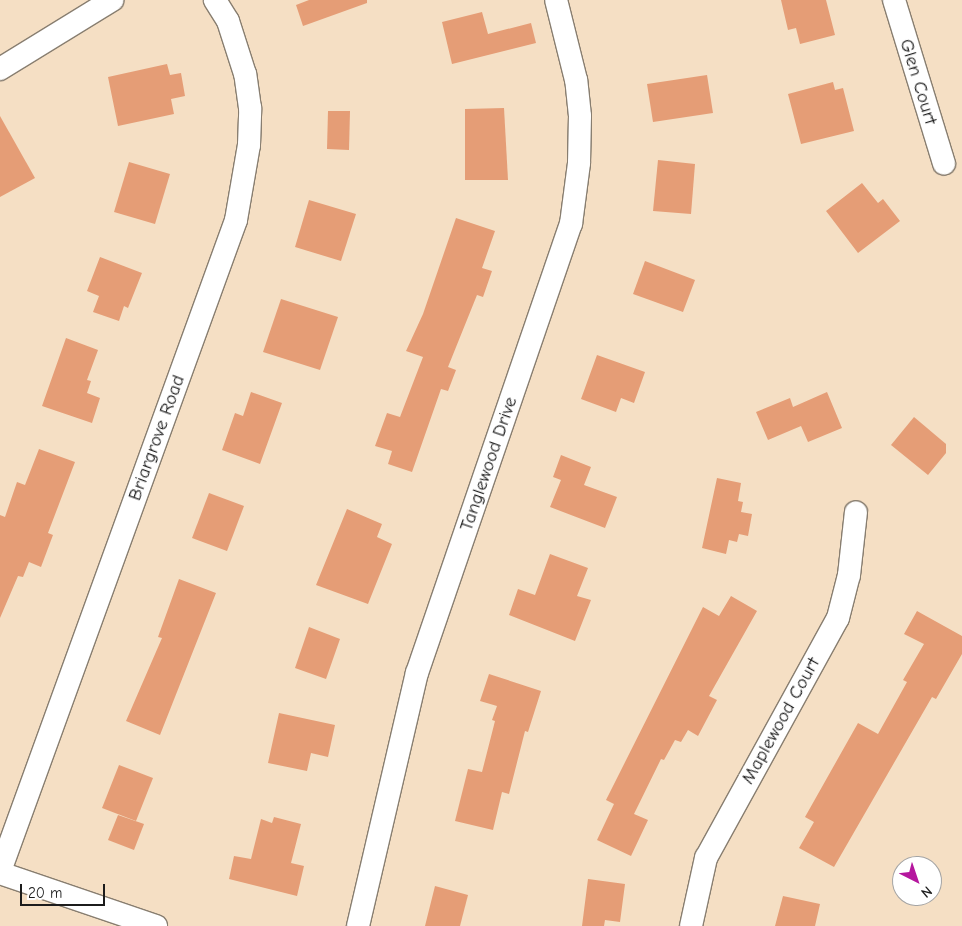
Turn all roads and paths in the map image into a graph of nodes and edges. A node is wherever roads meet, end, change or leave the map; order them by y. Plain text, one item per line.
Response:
1 (112, 0) edge
2 (215, 0) edge
3 (556, 0) edge
4 (894, 0) edge
5 (0, 69) edge
6 (944, 164) dead end
7 (856, 512) dead end
8 (0, 872) edge
9 (156, 926) edge
10 (358, 926) edge
11 (691, 926) edge

1 - 5 street
2 - 8 street, Briargrove Road
3 - 10 street, Tanglewood Drive
4 - 6 street, Glen Court
7 - 11 street, Maplewood Court
8 - 9 street

